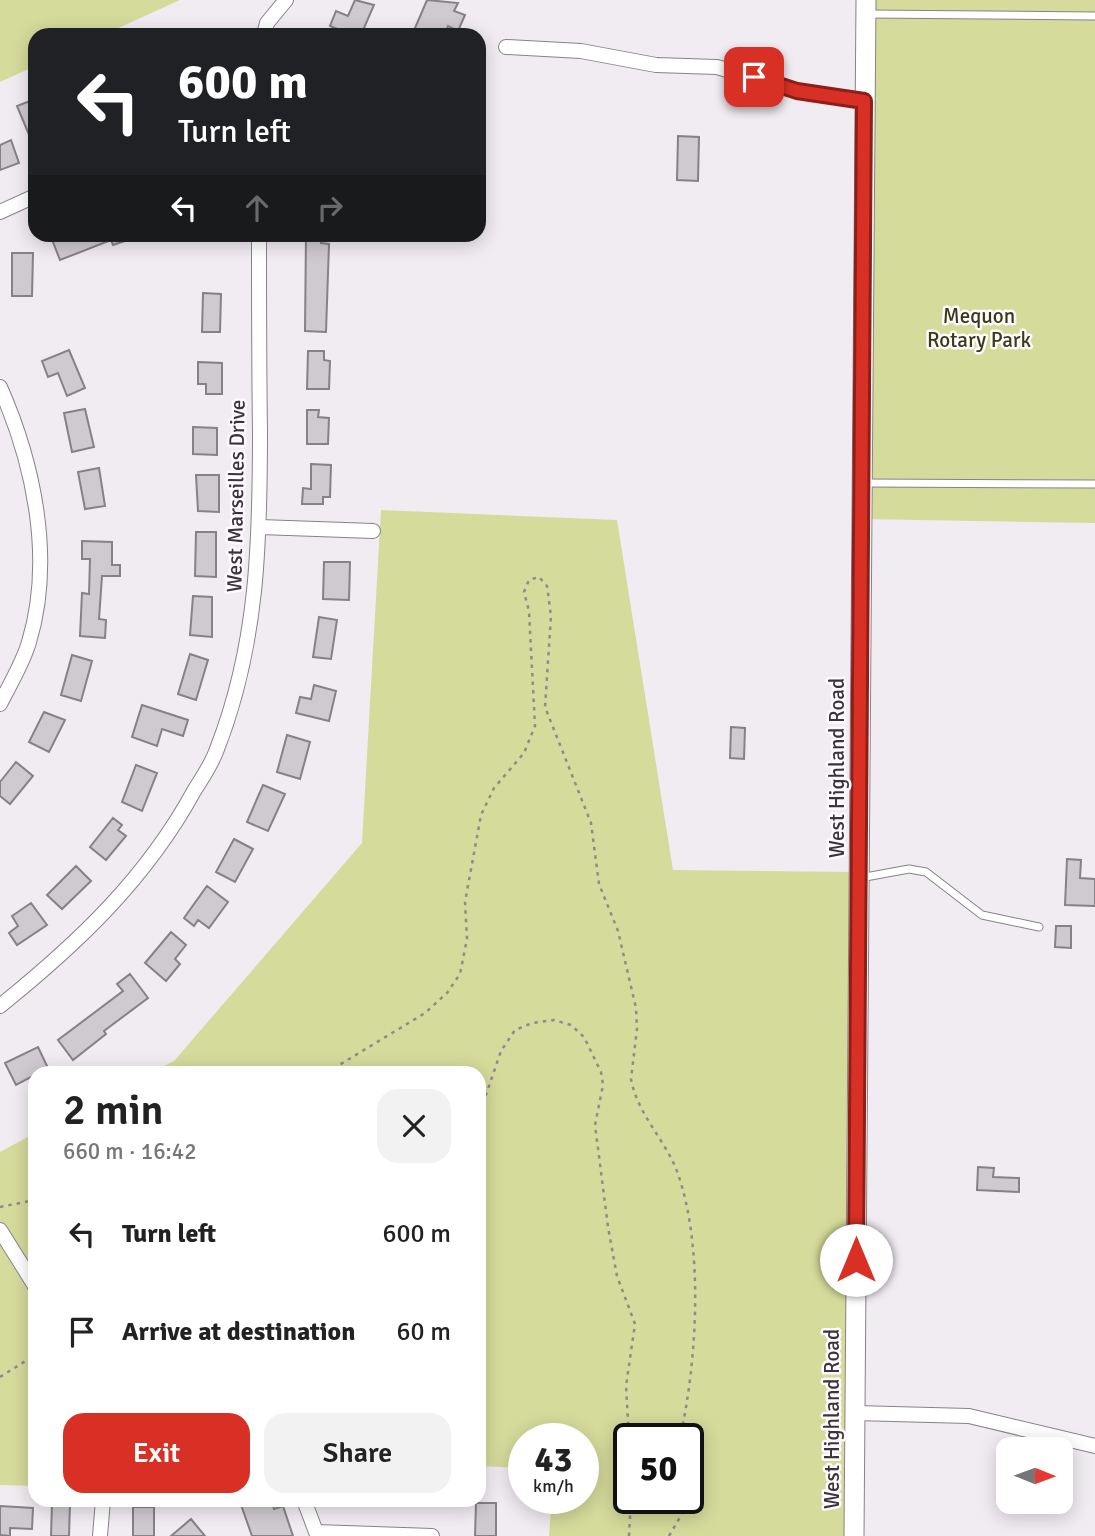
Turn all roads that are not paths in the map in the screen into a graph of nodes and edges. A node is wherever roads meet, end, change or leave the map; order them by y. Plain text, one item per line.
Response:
1 (286, 0) edge
2 (866, 7) edge
3 (1095, 16) edge
4 (266, 28) edge
5 (506, 47) dead end
6 (864, 101) junction
7 (28, 199) edge
8 (0, 212) edge
9 (259, 242) edge
10 (0, 387) edge
11 (862, 483) junction
12 (1095, 484) edge
13 (260, 527) junction
14 (373, 531) dead end
15 (0, 704) edge
16 (859, 878) junction
17 (1039, 927) dead end
18 (0, 1006) edge
19 (0, 1230) edge
20 (28, 1275) edge
21 (855, 1413) junction
22 (1095, 1446) edge
23 (102, 1507) edge
24 (307, 1507) edge
25 (317, 1534) edge
26 (100, 1536) edge
27 (432, 1536) edge
28 (854, 1536) edge

1 - 4 street
2 - 3 lane
2 - 6 main road, West Highland Road
5 - 6 street
6 - 11 main road, West Highland Road
7 - 8 street
9 - 13 street, West Marseilles Drive
10 - 15 street
11 - 12 lane
11 - 16 main road, West Highland Road
13 - 14 street
13 - 18 street, West Marseilles Drive
16 - 17 lane
16 - 21 main road, West Highland Road
19 - 20 street
21 - 22 street
21 - 28 main road, West Highland Road
23 - 26 street
24 - 25 street
25 - 27 street

